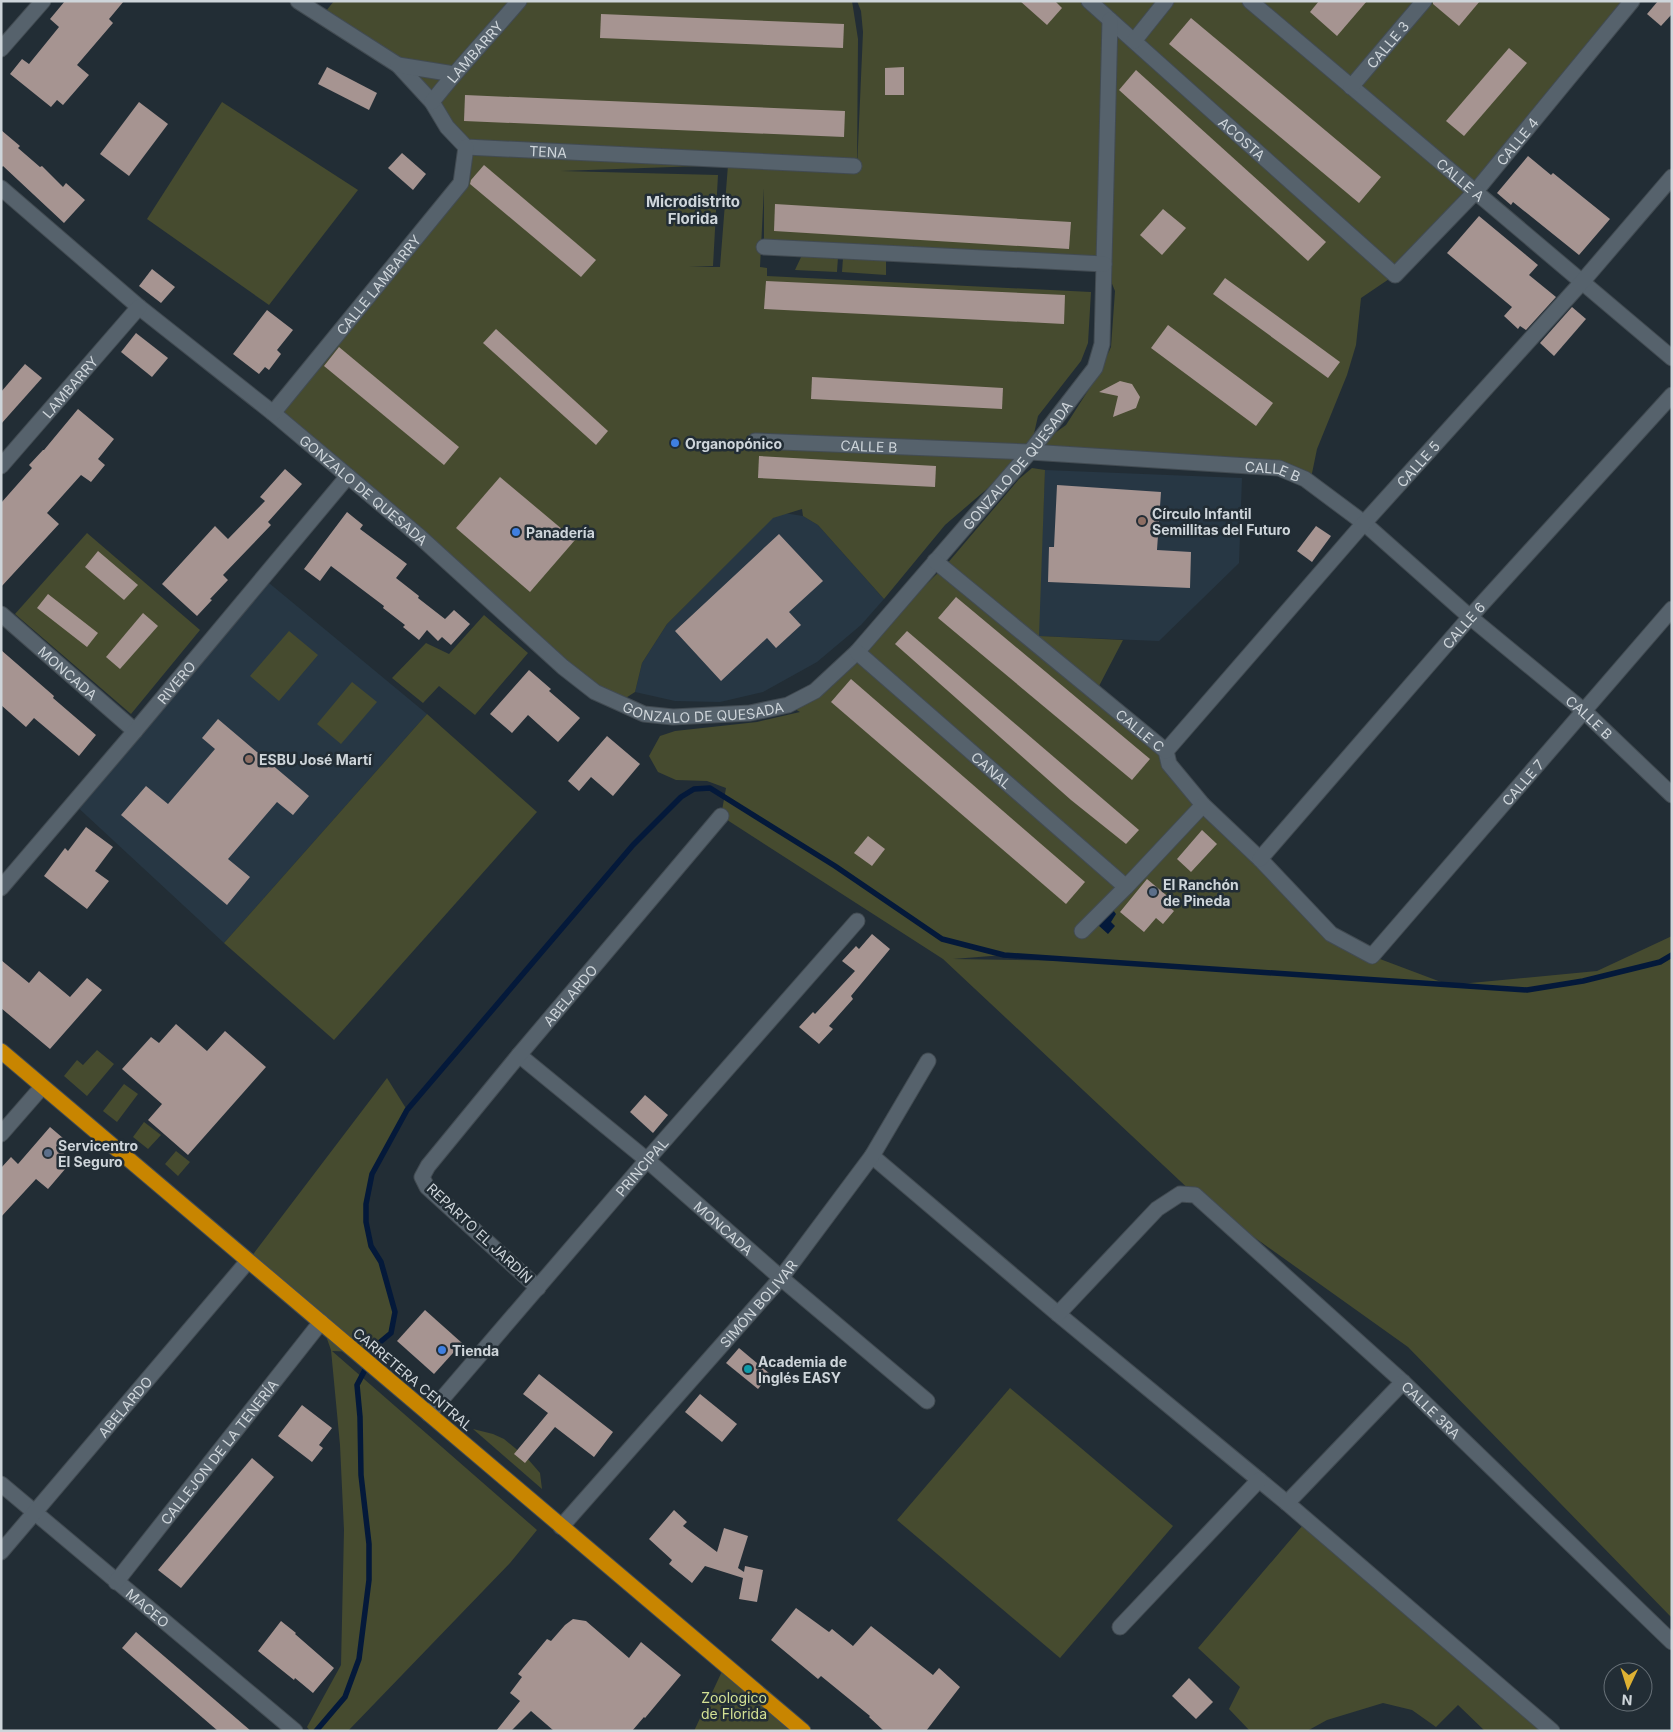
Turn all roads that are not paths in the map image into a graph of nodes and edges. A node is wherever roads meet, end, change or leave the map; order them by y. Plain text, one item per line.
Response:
1 (43, 1) edge
2 (298, 1) edge
3 (519, 1) edge
4 (1089, 1) edge
5 (1166, 1) edge
6 (1250, 1) edge
7 (1424, 1) edge
8 (1632, 1) edge
9 (1110, 20) junction
10 (1134, 41) junction
11 (1, 49) edge
12 (398, 65) junction
13 (454, 74) junction
14 (1350, 87) junction
15 (432, 102) junction
16 (466, 147) junction
17 (854, 166) dead end
18 (1672, 177) edge
19 (1, 188) edge
20 (1475, 192) junction
21 (764, 247) dead end
22 (1104, 264) junction
23 (1395, 276) joint
24 (1582, 282) junction
25 (139, 307) junction
26 (1672, 358) edge
27 (1672, 395) edge
28 (273, 413) junction
29 (755, 441) dead end
30 (1030, 452) junction
31 (1, 466) edge
32 (348, 476) junction
33 (1364, 523) junction
34 (935, 561) junction
35 (1672, 609) edge
36 (1, 614) edge
37 (1470, 617) junction
38 (857, 652) junction
39 (1584, 711) junction
40 (135, 731) junction
41 (1166, 750) junction
42 (1672, 795) edge
43 (1203, 805) junction
44 (721, 816) dead end
45 (1260, 859) junction
46 (1126, 887) junction
47 (1, 888) edge
48 (857, 921) dead end
49 (1082, 931) dead end
50 (1372, 956) joint
51 (1, 1051) edge
52 (519, 1055) junction
53 (928, 1061) dead end
54 (42, 1087) junction
55 (1, 1134) edge
56 (872, 1156) junction
57 (647, 1160) junction
58 (422, 1177) joint
59 (248, 1261) junction
60 (781, 1278) junction
61 (538, 1288) junction
62 (1058, 1314) junction
63 (321, 1322) junction
64 (1403, 1382) junction
65 (928, 1401) dead end
66 (429, 1414) junction
67 (1259, 1480) junction
68 (1, 1484) edge
69 (1287, 1502) junction
70 (35, 1513) junction
71 (561, 1527) junction
72 (1, 1552) edge
73 (116, 1582) junction
74 (1120, 1627) dead end
75 (1672, 1642) edge
76 (294, 1729) edge
77 (803, 1731) edge
78 (1552, 1731) edge

1 - 11 street
2 - 12 street
3 - 13 street, LAMBARRY
4 - 9 street, ACOSTA
5 - 10 street
6 - 14 street, CALLE A
7 - 14 street, CALLE 3
8 - 20 street, CALLE 4
9 - 10 street, ACOSTA
9 - 22 street, GONZALO DE QUESADA
10 - 23 street, ACOSTA
12 - 13 street
12 - 15 street
13 - 15 street, LAMBARRY
14 - 20 street, CALLE A
15 - 16 street
16 - 17 street, TENA
16 - 28 street, CALLE LAMBARRY
18 - 24 street, CALLE 5
19 - 25 street, GONZALO DE QUESADA
20 - 23 street, CALLE 4
20 - 24 street, CALLE A
21 - 22 street
22 - 30 street, GONZALO DE QUESADA
24 - 26 street, CALLE A
24 - 33 street, CALLE 5
25 - 28 street, GONZALO DE QUESADA
25 - 31 street, LAMBARRY
27 - 37 street, CALLE 6
28 - 32 street, GONZALO DE QUESADA
29 - 30 street, CALLE B
30 - 33 street, CALLE B
30 - 34 street, GONZALO DE QUESADA
32 - 38 street, GONZALO DE QUESADA
32 - 40 street, RIVERO
33 - 37 street, CALLE B
33 - 41 street, CALLE 5
34 - 38 street, GONZALO DE QUESADA
34 - 41 street, CALLE C
35 - 39 street, CALLE 7
36 - 40 street, MONCADA
37 - 39 street, CALLE B
37 - 45 street, CALLE 6
38 - 46 street, CANAL
39 - 42 street, CALLE B
39 - 50 street, CALLE 7
40 - 47 street, RIVERO
41 - 43 street, CALLE C
43 - 45 street, CALLE C
43 - 46 street
44 - 52 street, ABELARDO
45 - 50 street, CALLE C
46 - 49 street
48 - 57 street, PRINCIPAL
51 - 54 highway, CARRETERA CENTRAL
52 - 57 street, MONCADA
52 - 58 street, ABELARDO
53 - 56 street, SIMÓN BOLIVAR
54 - 55 street
54 - 59 highway, CARRETERA CENTRAL
56 - 60 street, SIMÓN BOLIVAR
56 - 62 street
57 - 60 street, MONCADA
57 - 61 street, PRINCIPAL
58 - 61 street, REPARTO EL JARDÍN
59 - 63 highway, CARRETERA CENTRAL
59 - 70 street, ABELARDO
60 - 65 street, MONCADA
60 - 71 street, SIMÓN BOLIVAR
61 - 66 street, PRINCIPAL
62 - 64 street, CALLE 3RA
62 - 67 street
63 - 66 highway, CARRETERA CENTRAL
63 - 73 street, CALLEJON DE LA TENERÍA
64 - 69 street
64 - 75 street, CALLE 3RA
66 - 71 highway, CARRETERA CENTRAL
67 - 69 street
67 - 74 street
68 - 70 street, MACEO
69 - 78 street
70 - 72 street, ABELARDO
70 - 73 street, MACEO
71 - 77 highway, CARRETERA CENTRAL
73 - 76 street, MACEO

